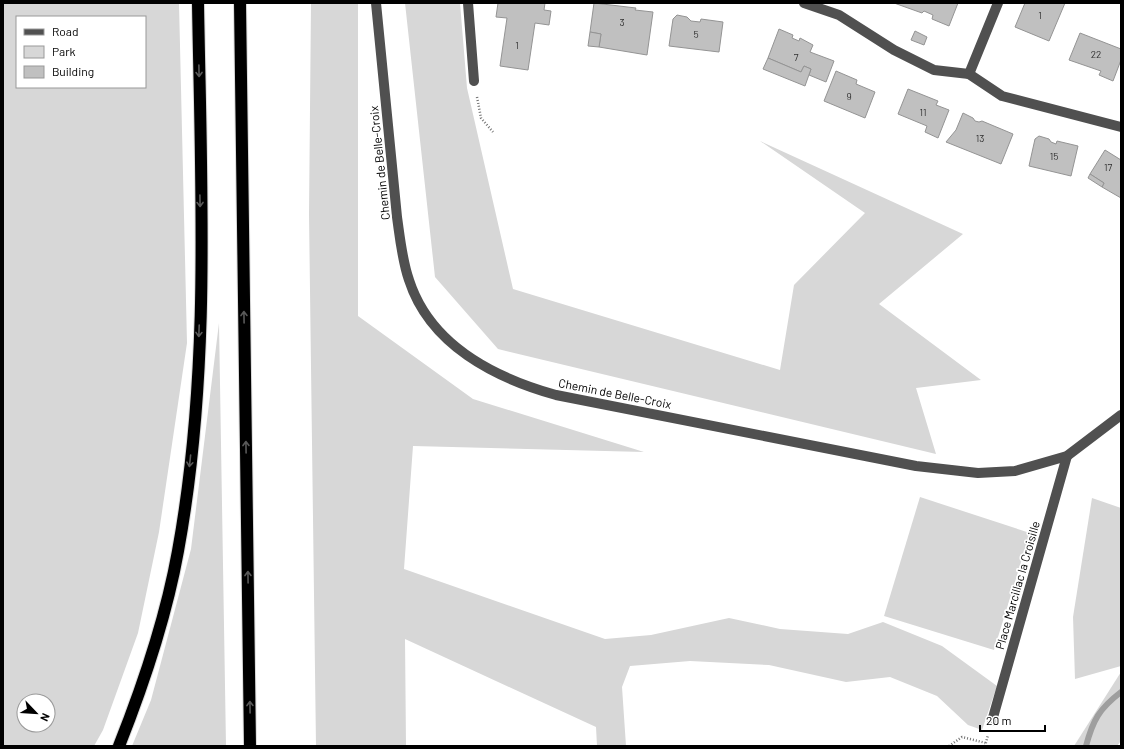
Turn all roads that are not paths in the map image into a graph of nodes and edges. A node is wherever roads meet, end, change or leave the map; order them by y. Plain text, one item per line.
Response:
1 (198, 3) edge
2 (240, 3) edge
3 (376, 3) edge
4 (468, 3) edge
5 (804, 3) edge
6 (998, 3) edge
7 (970, 74) junction
8 (474, 81) road end
9 (1121, 127) edge
10 (1121, 415) edge
11 (1067, 456) junction
12 (992, 721) dead end
13 (119, 746) edge
14 (250, 746) edge

1 -> 13 highway
14 -> 2 highway
3 - 11 street, Chemin de Belle-Croix
4 - 8 street
5 - 7 street
6 - 7 street
7 - 9 street
10 - 11 street, Chemin de Belle-Croix
11 - 12 street, Place Marcillac la Croisille

